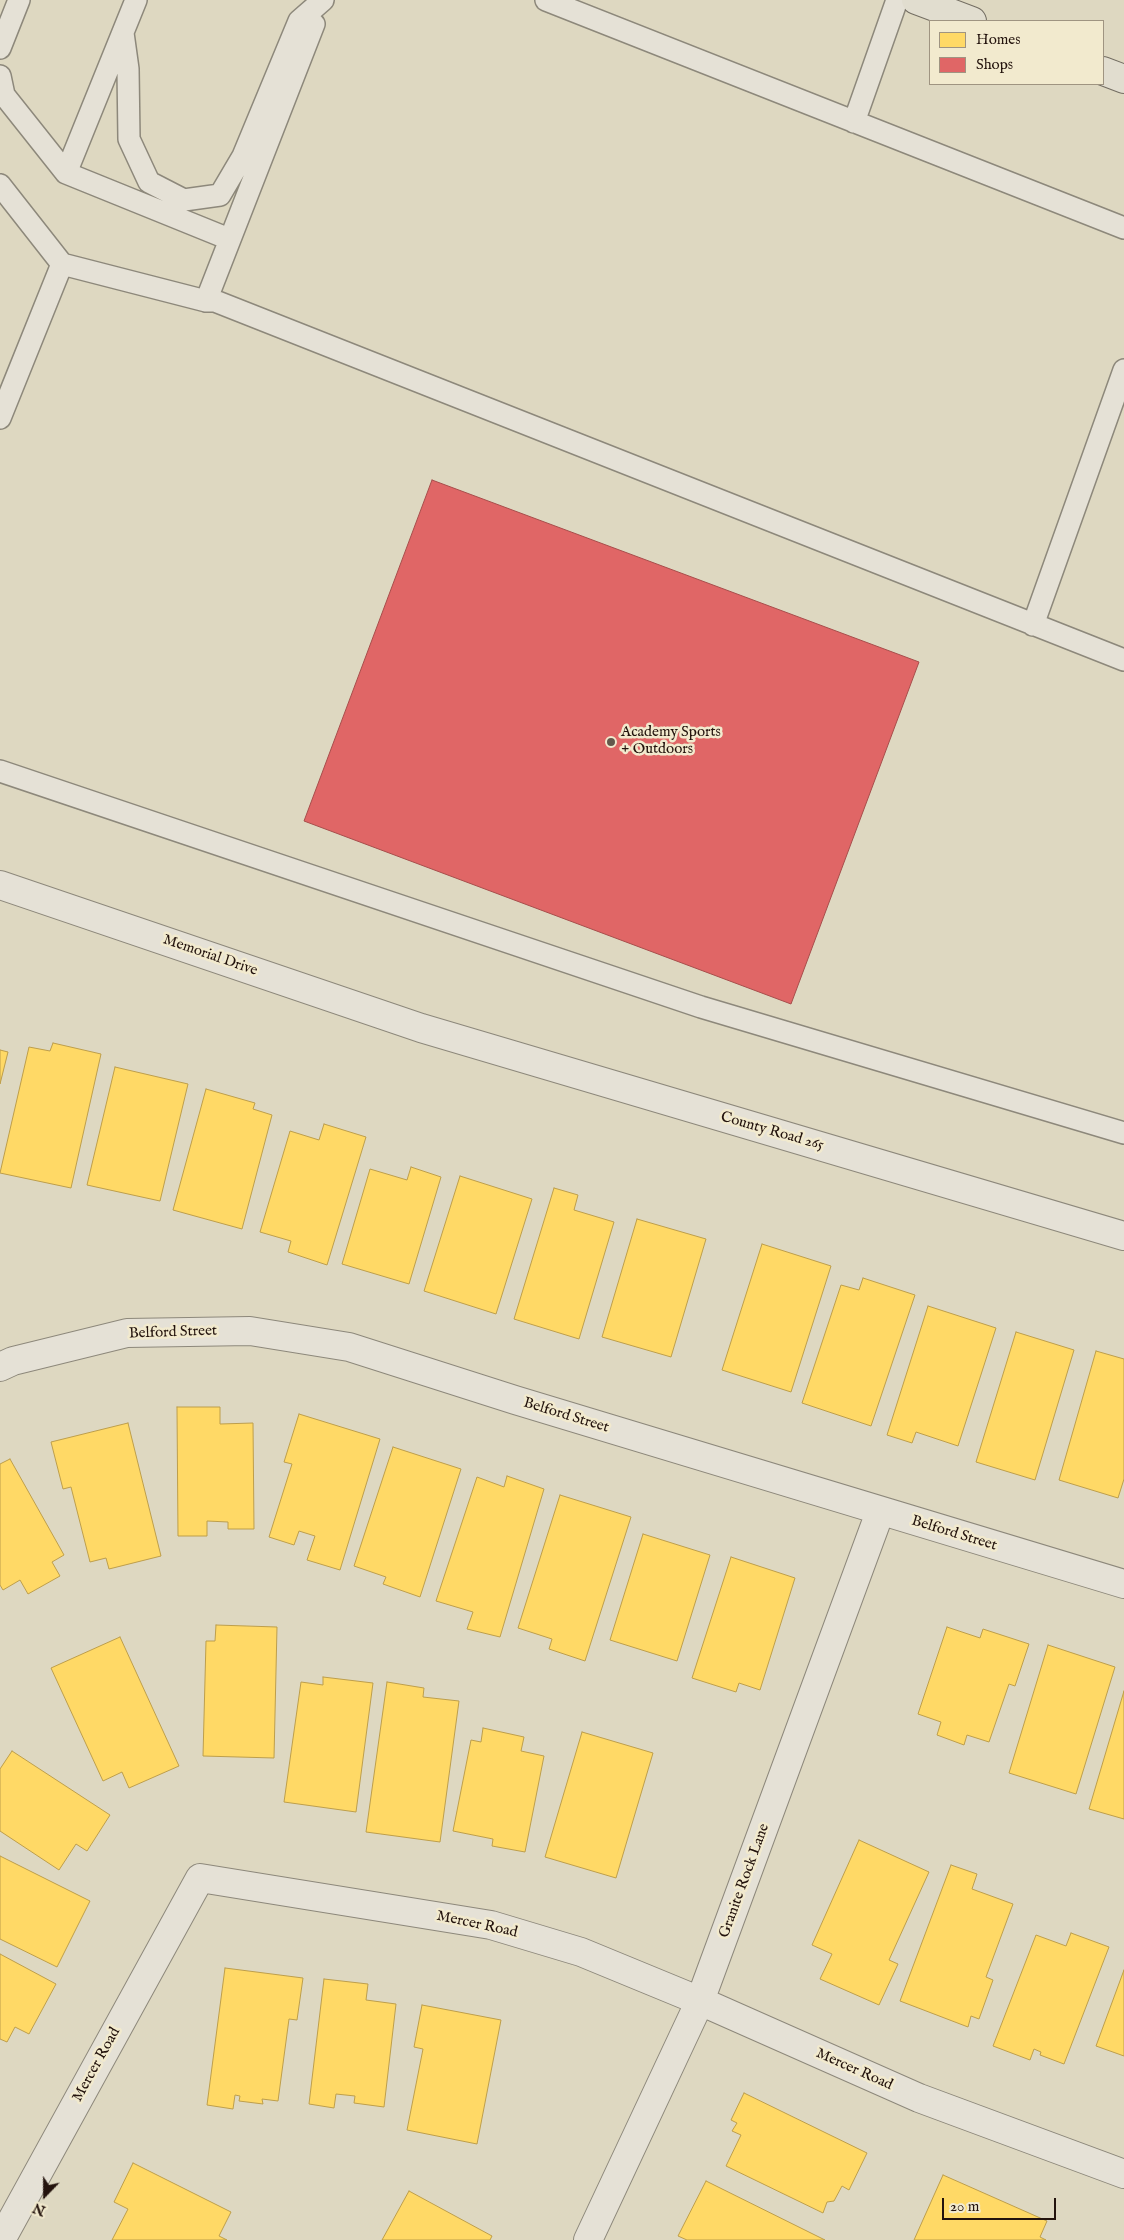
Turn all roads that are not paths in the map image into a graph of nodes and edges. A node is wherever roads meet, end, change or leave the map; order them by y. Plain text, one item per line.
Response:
1 (19, 0) edge
2 (136, 0) edge
3 (323, 0) edge
4 (546, 0) edge
5 (897, 0) edge
6 (916, 0) edge
7 (969, 20) edge
8 (123, 33) junction
9 (0, 48) edge
10 (1104, 71) edge
11 (0, 76) edge
12 (1124, 79) edge
13 (854, 122) junction
14 (66, 173) junction
15 (0, 186) edge
16 (1124, 228) edge
17 (229, 239) junction
18 (62, 264) junction
19 (206, 301) junction
20 (1124, 370) edge
21 (0, 418) edge
22 (1033, 625) junction
23 (1124, 660) edge
24 (0, 772) edge
25 (0, 884) edge
26 (421, 1028) joint
27 (1124, 1133) edge
28 (1124, 1236) edge
29 (0, 1367) edge
30 (880, 1512) junction
31 (1124, 1584) edge
32 (700, 2001) junction
33 (1124, 2174) edge
34 (6, 2213) edge
35 (1, 2240) edge
36 (588, 2240) edge

1 - 9 lane
2 - 8 lane
3 - 8 lane
3 - 17 lane
4 - 13 lane
5 - 13 lane
6 - 7 main road
8 - 14 lane
10 - 12 main road
11 - 14 lane
13 - 16 lane
14 - 17 lane
15 - 18 lane
17 - 19 lane
18 - 19 lane
18 - 21 lane
19 - 22 lane
20 - 22 lane
22 - 23 lane
24 - 27 lane
25 - 26 street, Memorial Drive
26 - 28 street, County Road 265
29 - 30 street, Belford Street
30 - 31 street, Belford Street
30 - 32 street, Granite Rock Lane
32 - 33 street, Mercer Road
32 - 34 street, Mercer Road
32 - 36 street, Granite Rock Lane
34 - 35 street, Mercer Road

